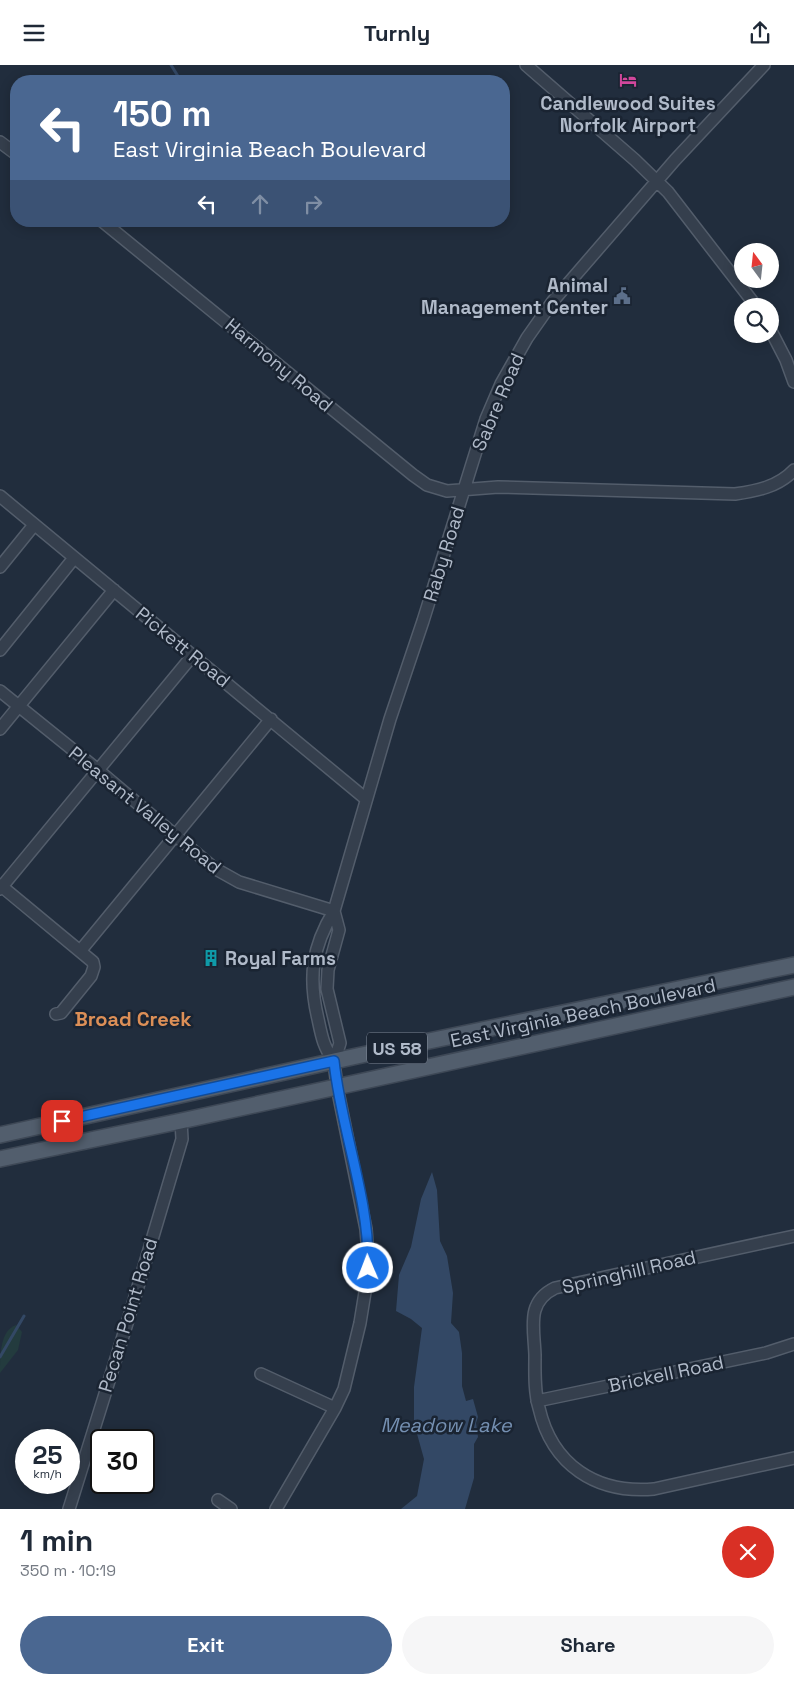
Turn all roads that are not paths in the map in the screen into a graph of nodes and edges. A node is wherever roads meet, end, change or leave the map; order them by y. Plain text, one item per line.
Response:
1 (526, 65) edge
2 (764, 65) edge
3 (657, 180) junction
4 (109, 227) edge
5 (750, 298) edge
6 (777, 343) edge
7 (794, 382) edge
8 (794, 470) edge
9 (463, 490) junction
10 (0, 496) edge
11 (34, 525) junction
12 (74, 558) junction
13 (0, 567) edge
14 (114, 590) junction
15 (0, 650) edge
16 (193, 655) junction
17 (0, 691) edge
18 (19, 706) junction
19 (271, 719) junction
20 (0, 729) edge
21 (98, 771) junction
22 (366, 799) junction
23 (175, 836) junction
24 (1, 887) edge
25 (334, 911) junction
26 (80, 950) junction
27 (794, 965) edge
28 (794, 987) edge
29 (56, 1015) dead end
30 (334, 1061) junction
31 (337, 1087) junction
32 (181, 1121) junction
33 (0, 1135) edge
34 (0, 1159) edge
35 (794, 1236) edge
36 (794, 1344) edge
37 (261, 1374) dead end
38 (537, 1401) junction
39 (336, 1408) junction
40 (794, 1458) edge
41 (218, 1500) dead end
42 (68, 1509) edge
43 (231, 1509) edge
44 (276, 1509) edge

1 - 3 street
2 - 3 street, Sabre Road
3 - 5 street
3 - 9 street, Sabre Road
4 - 9 street, Harmony Road
6 - 7 street
8 - 9 street, Raby Road
9 - 22 street, Raby Road
10 - 11 street, Pickett Road
11 - 12 street, Pickett Road
11 - 13 street
12 - 14 street, Pickett Road
12 - 15 street
14 - 16 street, Pickett Road
14 - 18 street
16 - 19 street, Pickett Road
16 - 21 street
17 - 18 street, Pleasant Valley Road
18 - 20 street
18 - 21 street, Pleasant Valley Road
19 - 22 street, Pickett Road
19 - 23 street
21 - 23 street, Pleasant Valley Road
21 - 24 street
22 - 25 street, Raby Road
23 - 25 street, Pleasant Valley Road
23 - 26 street
24 - 26 street
25 - 30 street, Raby Road
26 - 29 street
27 - 30 main road, East Virginia Beach Boulevard / US 58
28 - 31 main road, East Virginia Beach Boulevard / US 58
30 - 31 street, Raby Road
30 - 33 main road, East Virginia Beach Boulevard / US 58
31 - 32 main road, East Virginia Beach Boulevard / US 58
31 - 39 street, Raby Road
32 - 34 main road, East Virginia Beach Boulevard / US 58
32 - 42 street, Pecan Point Road
35 - 38 street, Springhill Road
36 - 38 street, Brickell Road
37 - 39 street
38 - 40 street, Springhill Road
39 - 44 street, Raby Road
41 - 43 street

